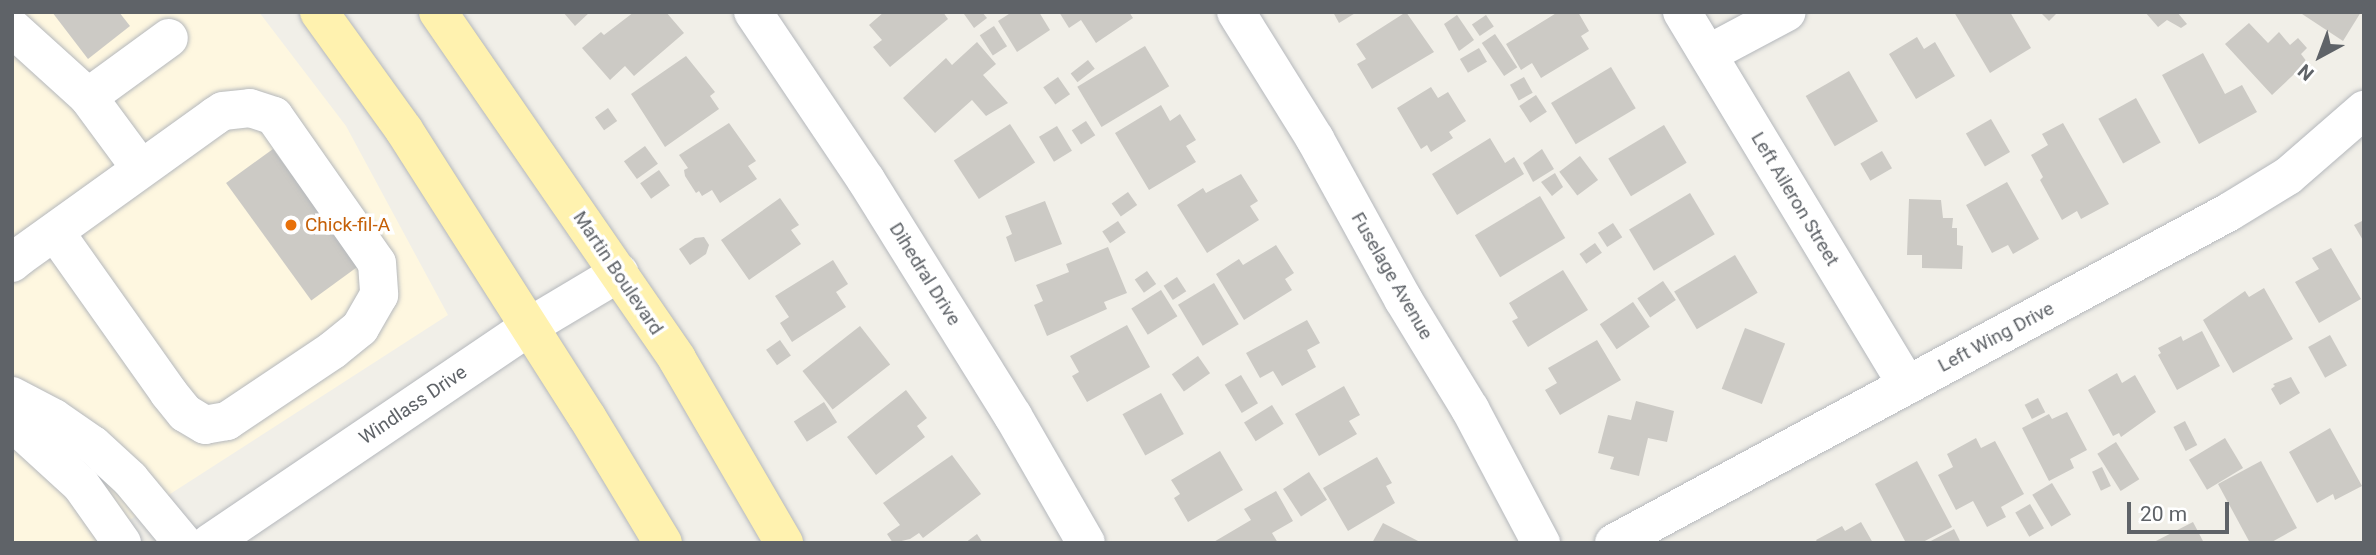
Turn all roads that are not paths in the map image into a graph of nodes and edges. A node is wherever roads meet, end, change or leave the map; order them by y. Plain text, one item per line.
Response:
1 (319, 12) edge
2 (438, 12) edge
3 (753, 12) edge
4 (1236, 12) edge
5 (1682, 12) edge
6 (1787, 12) edge
7 (12, 28) edge
8 (169, 38) dead end
9 (1708, 54) junction
10 (88, 97) junction
11 (2364, 110) edge
12 (141, 169) junction
13 (55, 232) junction
14 (12, 263) edge
15 (619, 272) junction
16 (530, 326) junction
17 (1908, 385) junction
18 (12, 396) edge
19 (12, 422) edge
20 (122, 543) edge
21 (183, 543) edge
22 (211, 543) edge
23 (663, 543) edge
24 (784, 543) edge
25 (1086, 543) edge
26 (1541, 543) edge
27 (1614, 543) edge

1 - 16 main road
2 - 15 main road, Martin Boulevard
3 - 25 street, Dihedral Drive
4 - 26 street, Fuselage Avenue
5 - 9 street, Left Aileron Street
6 - 9 street
7 - 10 street
8 - 10 street
9 - 17 street, Left Aileron Street
10 - 12 street
11 - 17 street, Left Wing Drive
12 - 13 street
12 - 13 street
13 - 14 street
15 - 16 street, Windlass Drive
15 - 24 main road, Martin Boulevard
16 - 22 street, Windlass Drive
16 - 23 main road
17 - 27 street, Left Wing Drive
18 - 21 street
19 - 20 street

